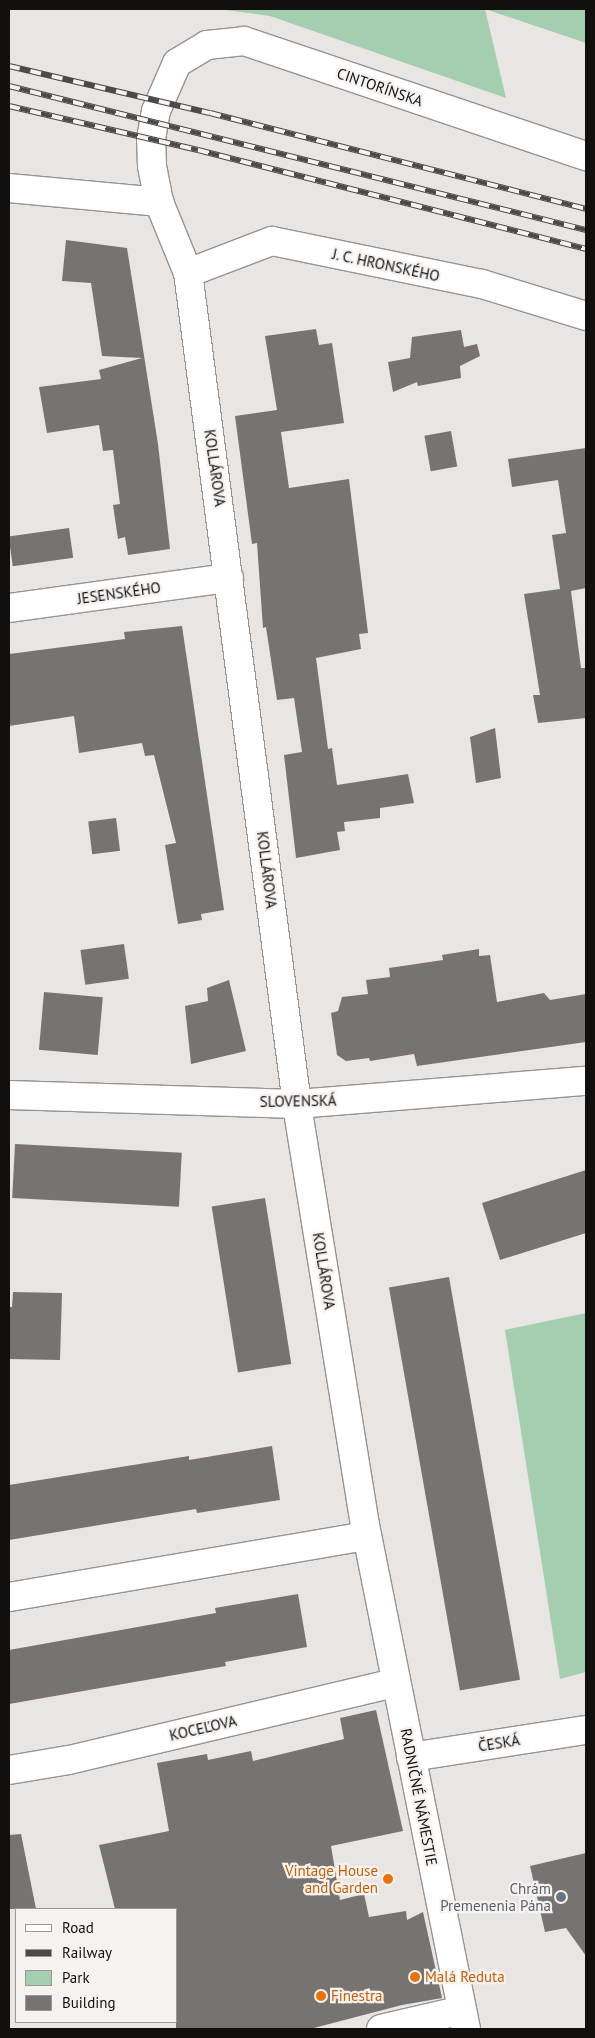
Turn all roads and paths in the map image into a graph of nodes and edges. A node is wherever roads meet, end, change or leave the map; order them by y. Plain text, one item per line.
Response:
1 (177, 63) joint
2 (586, 156) edge
3 (9, 188) edge
4 (159, 202) junction
5 (188, 273) junction
6 (586, 316) edge
7 (229, 578) junction
8 (9, 608) edge
9 (586, 1081) edge
10 (9, 1095) edge
11 (297, 1104) junction
12 (366, 1536) junction
13 (9, 1597) edge
14 (396, 1683) junction
15 (586, 1730) edge
16 (411, 1757) junction
17 (9, 1770) edge
18 (464, 2020) edge
19 (381, 2029) edge

1 - 2 street, CINTORÍNSKA
1 - 4 street, KOLLÁROVA
3 - 4 street
4 - 5 street, KOLLÁROVA
5 - 6 street, J. C. HRONSKÉHO
5 - 7 street, KOLLÁROVA
7 - 8 street, JESENSKÉHO
7 - 11 street, KOLLÁROVA
9 - 11 street, SLOVENSKÁ
10 - 11 street, SLOVENSKÁ
11 - 12 street, KOLLÁROVA
12 - 13 street
12 - 14 street, KOLLÁROVA
14 - 16 street, RADNIČNÉ NÁMESTIE
14 - 17 street, KOCEĽOVA
15 - 16 street, ČESKÁ
16 - 18 street, RADNIČNÉ NÁMESTIE
18 - 19 street

